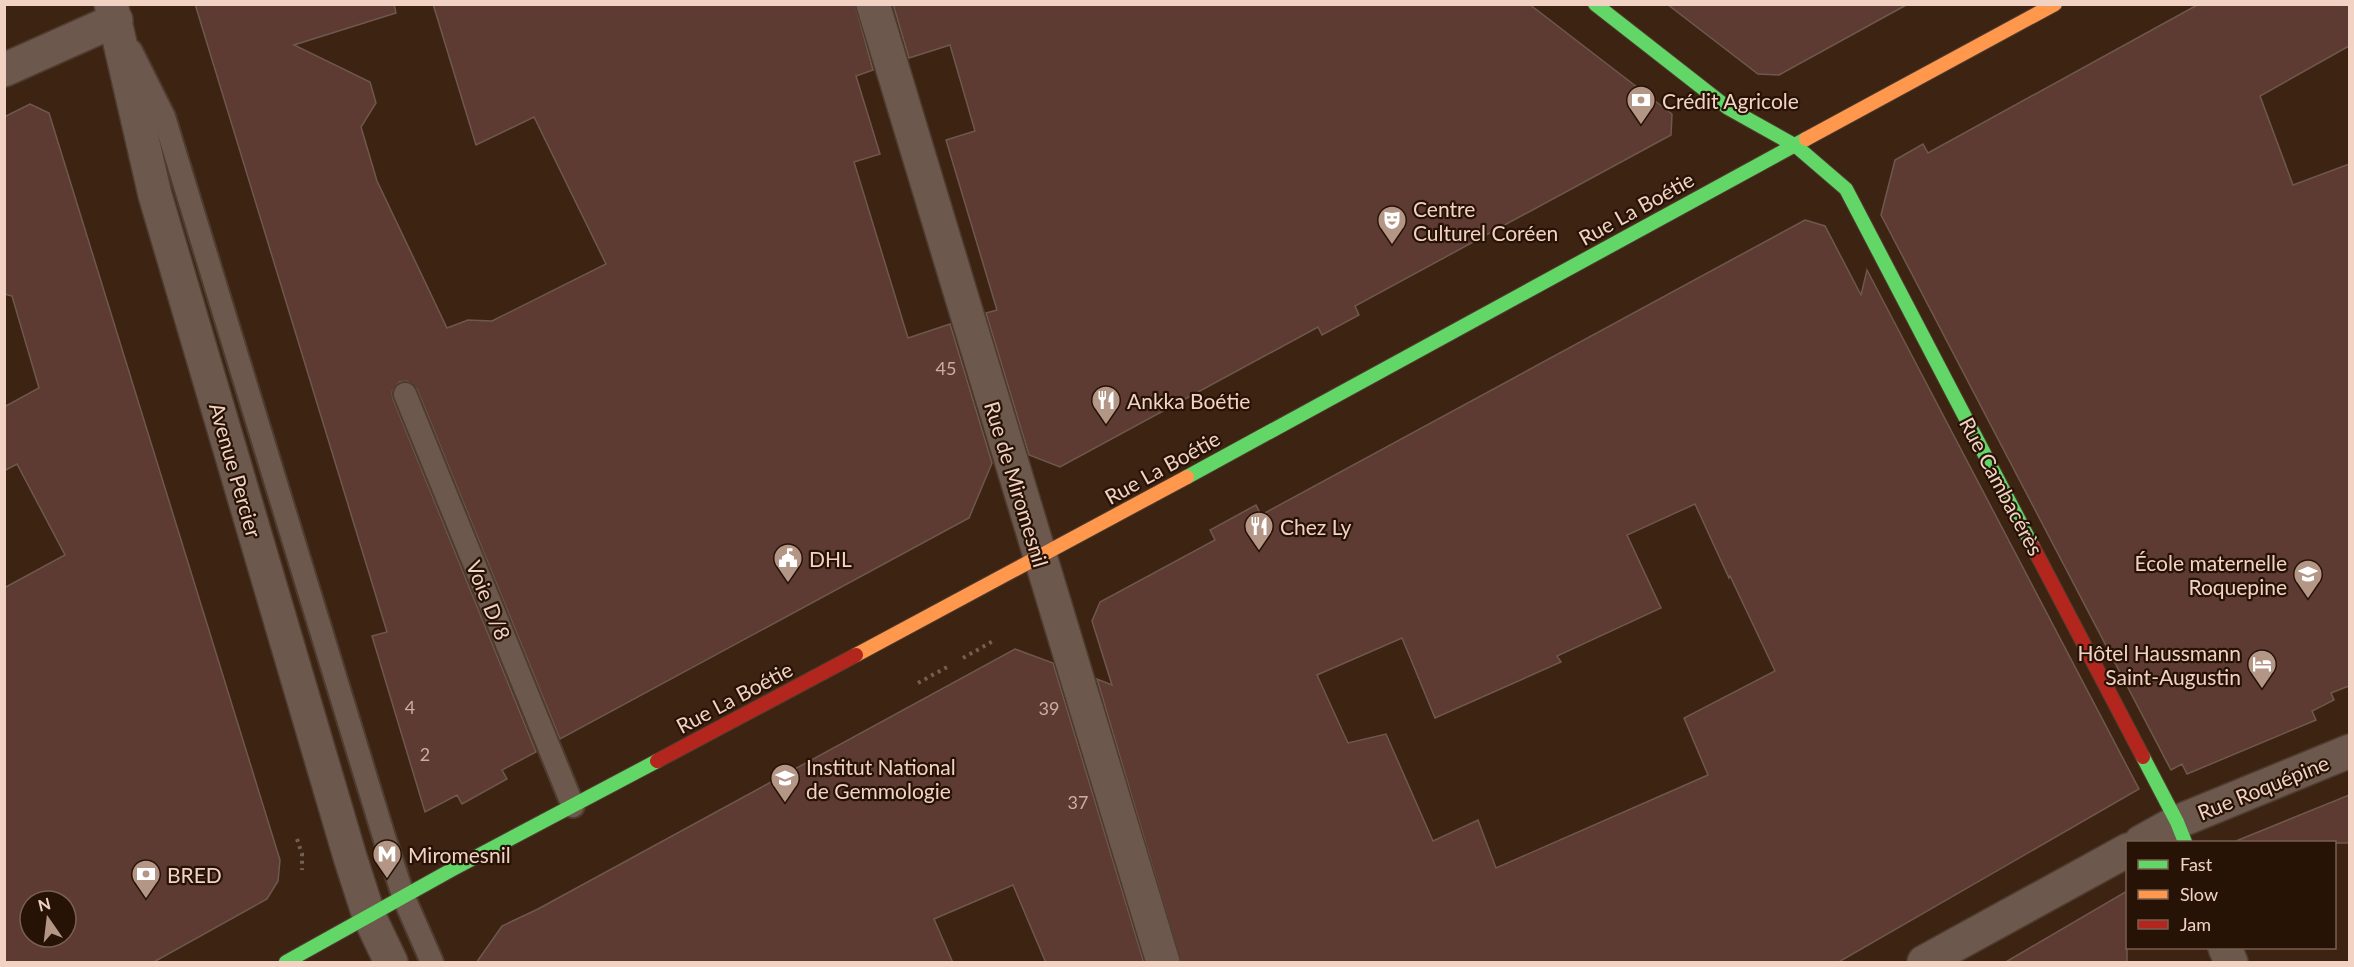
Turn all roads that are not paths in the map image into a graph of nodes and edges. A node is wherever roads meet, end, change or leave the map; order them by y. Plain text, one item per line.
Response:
1 (873, 4) edge
2 (1595, 4) edge
3 (2055, 4) edge
4 (114, 12) edge
5 (4, 70) edge
6 (1796, 146) junction
7 (405, 394) dead end
8 (1039, 557) junction
9 (2349, 751) edge
10 (573, 806) junction
11 (2181, 832) edge
12 (2148, 841) edge
13 (2126, 851) edge
14 (404, 897) junction
15 (369, 916) junction
16 (2225, 949) edge
17 (286, 963) edge
18 (391, 963) edge
19 (432, 963) edge
20 (1163, 963) edge
21 (1924, 963) edge
22 (2231, 963) edge

1 - 8 street, Rue de Miromesnil
2 - 6 street, Rue Cambacérès
3 - 6 street, Rue La Boétie
4 - 5 street
4 - 14 lane, Avenue Percier
4 - 15 street, Avenue Percier
6 - 8 street, Rue La Boétie
6 - 11 street, Rue Cambacérès
7 - 10 lane, Voie D/8
8 - 10 street, Rue La Boétie
8 - 20 street, Rue de Miromesnil
9 - 11 street, Rue Roquépine
10 - 14 street, Rue La Boétie
11 - 12 street, Rue Roquépine
13 - 21 street
14 - 15 street, Rue La Boétie
14 - 19 lane, Avenue Percier
15 - 17 street, Rue La Boétie
15 - 18 street, Avenue Percier
16 - 22 street

